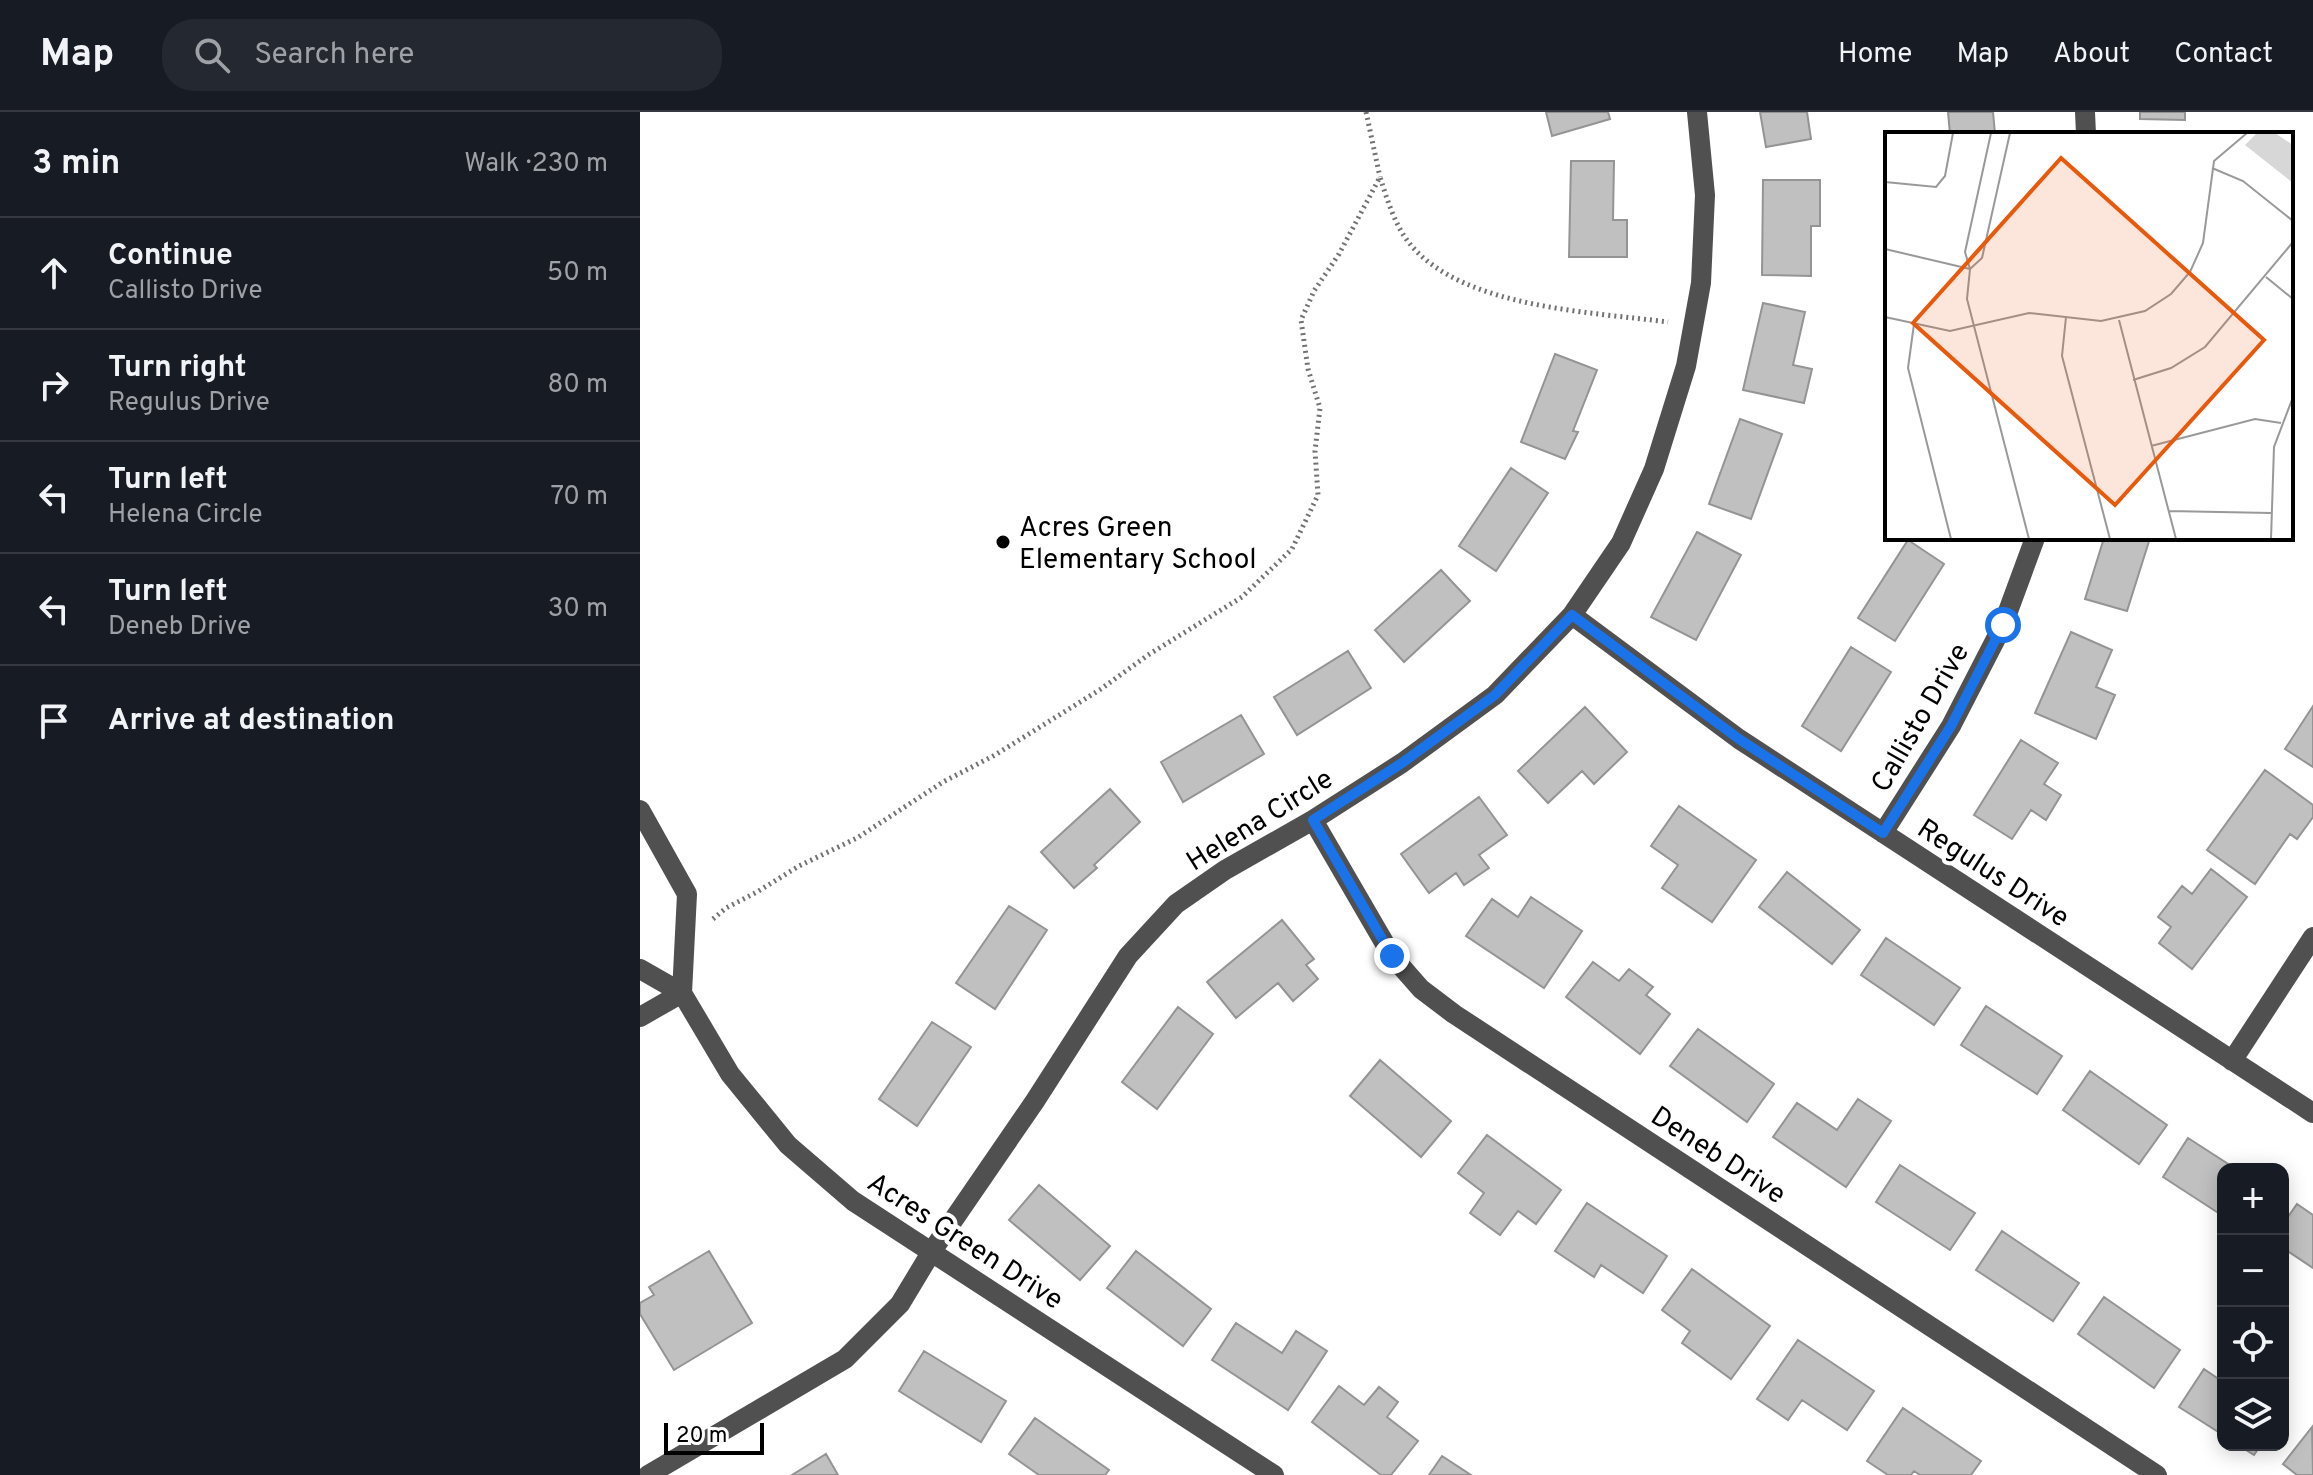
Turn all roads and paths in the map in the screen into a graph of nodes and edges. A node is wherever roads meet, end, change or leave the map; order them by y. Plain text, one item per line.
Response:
1 (1366, 112) edge
2 (1697, 112) edge
3 (2085, 112) edge
4 (2086, 132) edge
5 (1380, 177) junction
6 (1693, 325) junction
7 (2034, 540) edge
8 (1572, 615) junction
9 (640, 810) edge
10 (1313, 820) junction
11 (1883, 833) junction
12 (713, 919) dead end
13 (2313, 937) edge
14 (640, 969) edge
15 (682, 993) junction
16 (640, 1017) edge
17 (2232, 1061) junction
18 (2313, 1113) edge
19 (932, 1251) junction
20 (648, 1475) edge
21 (1274, 1475) edge
22 (2157, 1475) edge

1 - 5 path
2 - 6 street, Helena Circle
3 - 4 street
5 - 6 path
5 - 12 path
6 - 8 street, Helena Circle
7 - 11 street, Callisto Drive
8 - 10 street, Helena Circle
8 - 11 street, Regulus Drive
9 - 15 street
10 - 19 street, Helena Circle
10 - 22 street, Deneb Drive
11 - 17 street, Regulus Drive
13 - 17 street
14 - 15 street, Acres Green Drive
15 - 16 street
15 - 19 street, Acres Green Drive
17 - 18 street, Regulus Drive
19 - 20 street, Helena Circle
19 - 21 street, Acres Green Drive

